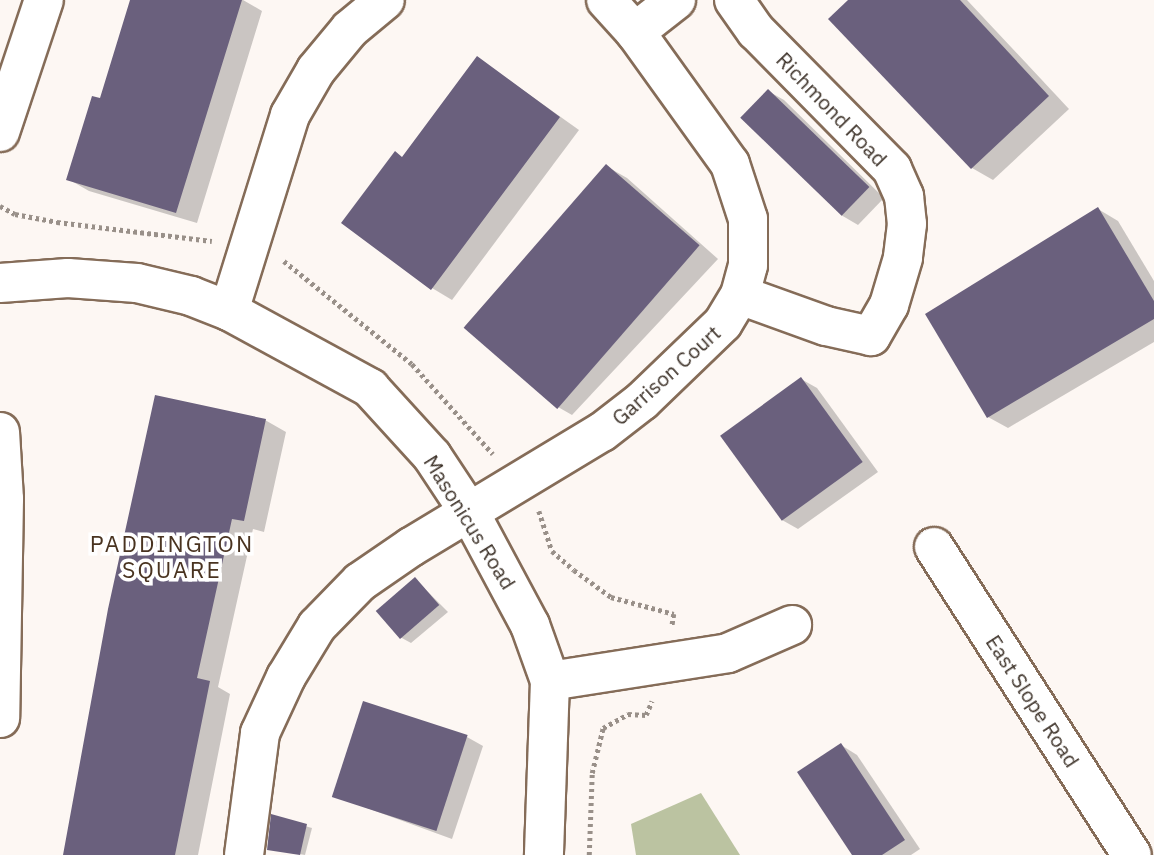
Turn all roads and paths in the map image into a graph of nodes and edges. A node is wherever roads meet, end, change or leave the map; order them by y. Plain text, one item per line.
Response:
1 (44, 0) edge
2 (384, 0) edge
3 (606, 0) edge
4 (676, 0) edge
5 (734, 0) edge
6 (635, 32) junction
7 (0, 132) edge
8 (0, 283) edge
9 (740, 295) junction
10 (229, 311) junction
11 (0, 432) edge
12 (471, 514) junction
13 (934, 547) dead end
14 (792, 625) dead end
15 (550, 681) junction
16 (0, 718) edge
17 (244, 855) edge
18 (544, 855) edge
19 (1132, 855) edge

1 - 7 street
2 - 10 street
3 - 6 street, Garrison Court
4 - 6 street
5 - 9 street, Richmond Road
6 - 9 street, Garrison Court
8 - 10 street, Masonicus Road
9 - 12 street, Garrison Court
10 - 12 street, Masonicus Road
11 - 16 street
12 - 15 street, Masonicus Road
12 - 17 street, Garrison Court
13 - 19 street, East Slope Road
14 - 15 street
15 - 18 street, Masonicus Road

